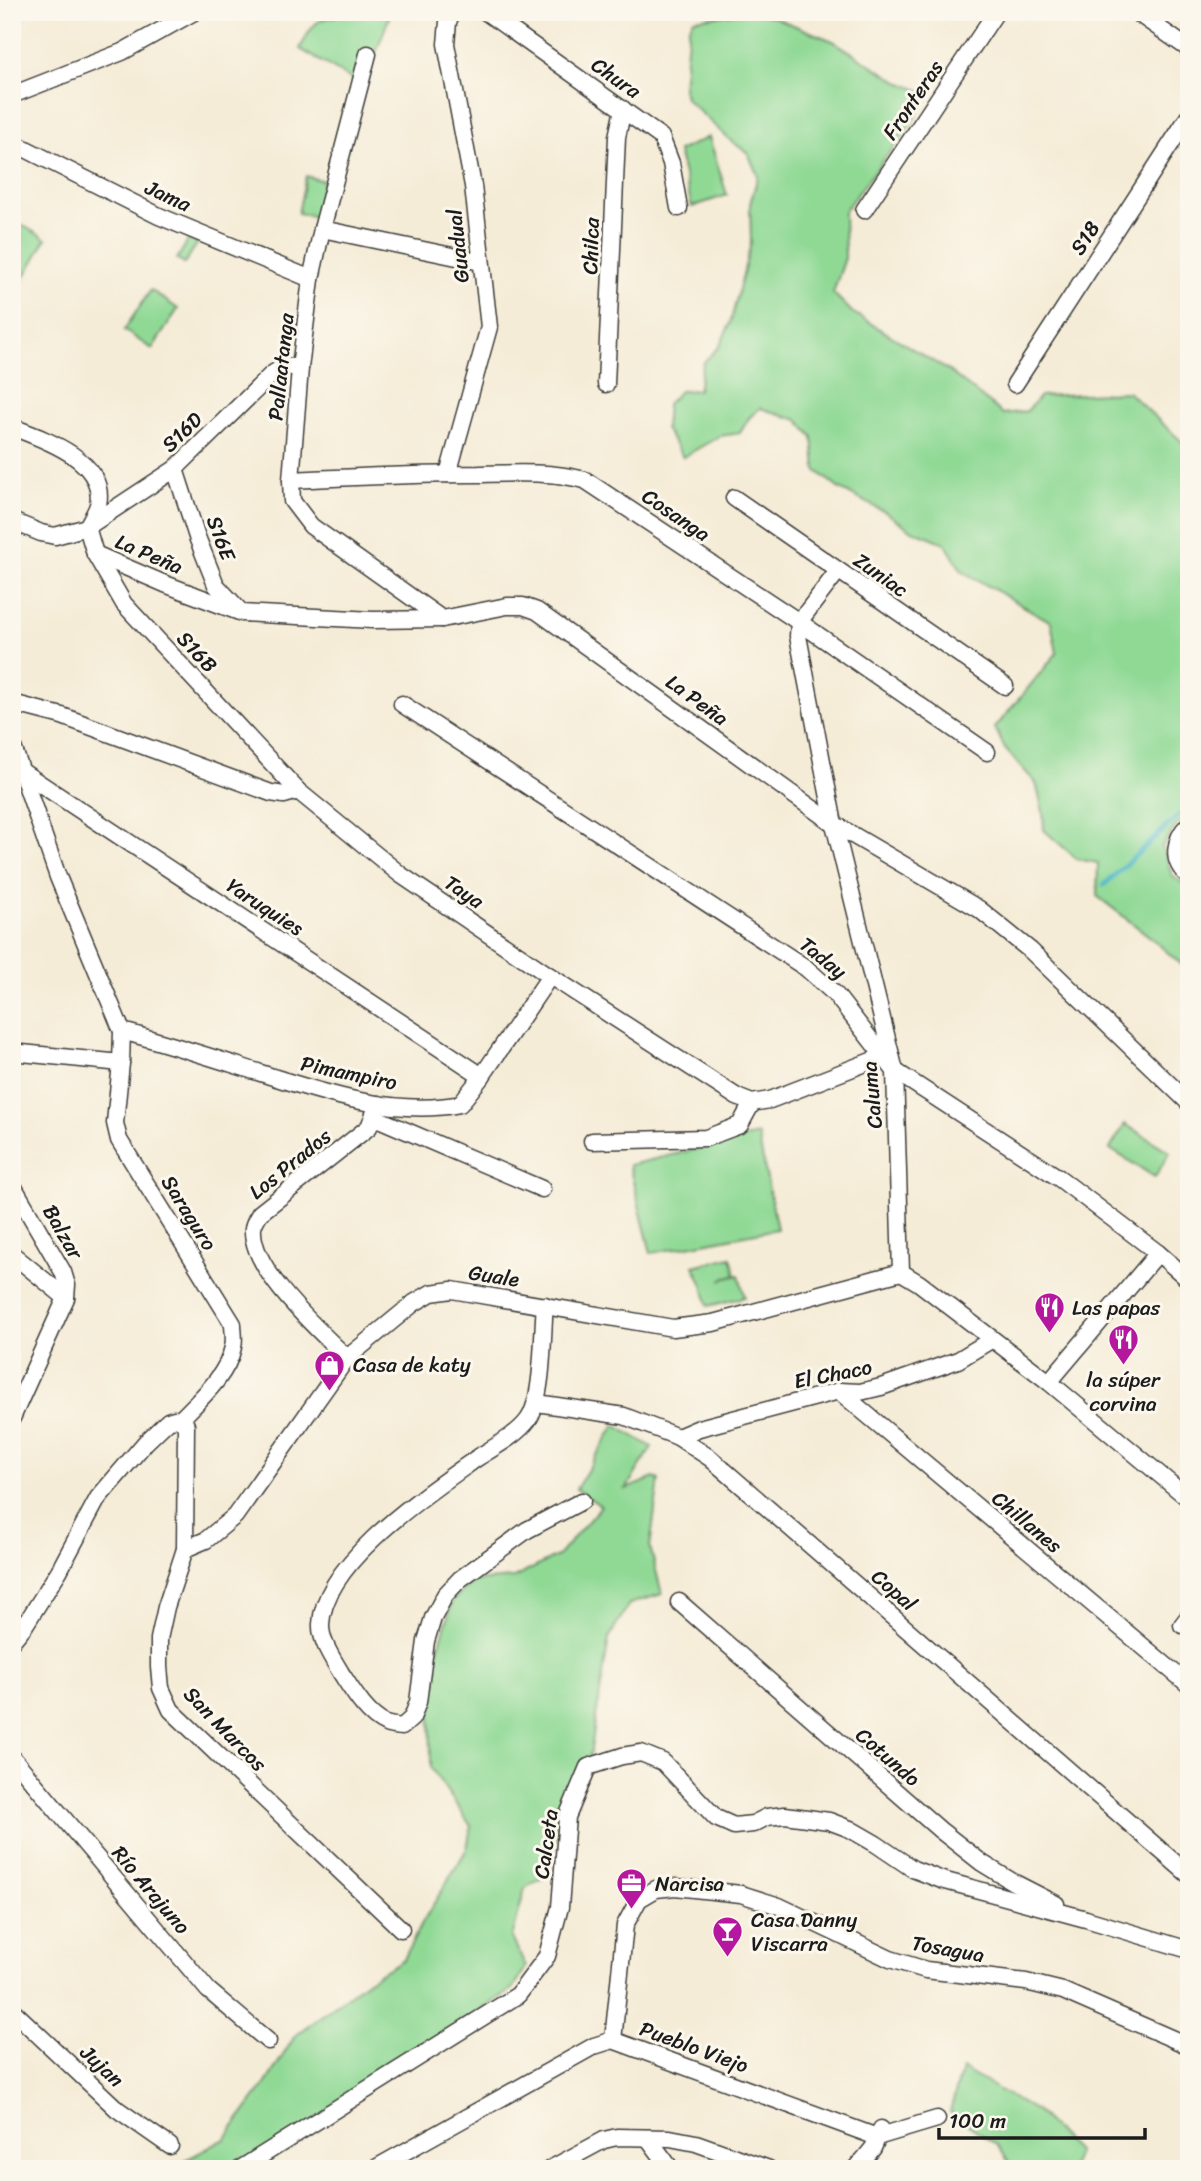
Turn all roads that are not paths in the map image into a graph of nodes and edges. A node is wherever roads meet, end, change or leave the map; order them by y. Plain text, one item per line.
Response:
1 (194, 12) edge
2 (452, 12) edge
3 (486, 12) edge
4 (996, 12) edge
5 (1136, 12) edge
6 (1189, 49) edge
7 (368, 54) dead end
8 (12, 95) edge
9 (624, 109) junction
10 (1189, 116) edge
11 (12, 142) edge
12 (679, 208) dead end
13 (864, 211) dead end
14 (322, 229) junction
15 (481, 262) junction
16 (312, 279) junction
17 (300, 368) junction
18 (606, 384) dead end
19 (1015, 384) dead end
20 (12, 427) edge
21 (175, 469) junction
22 (448, 474) junction
23 (291, 480) junction
24 (734, 498) dead end
25 (12, 521) edge
26 (87, 527) junction
27 (95, 554) junction
28 (838, 571) junction
29 (242, 613) junction
30 (442, 618) junction
31 (799, 622) junction
32 (1005, 686) dead end
33 (12, 703) edge
34 (402, 704) dead end
35 (12, 744) edge
36 (987, 752) dead end
37 (24, 773) junction
38 (298, 791) junction
39 (834, 824) junction
40 (1189, 824) edge
41 (1189, 876) edge
42 (550, 976) junction
43 (122, 1031) junction
44 (12, 1052) edge
45 (884, 1056) junction
46 (121, 1063) junction
47 (895, 1070) junction
48 (482, 1076) junction
49 (752, 1102) junction
50 (1189, 1103) edge
51 (376, 1111) junction
52 (592, 1141) dead end
53 (12, 1184) edge
54 (542, 1189) dead end
55 (1158, 1253) junction
56 (12, 1254) edge
57 (901, 1272) junction
58 (1189, 1280) edge
59 (66, 1298) junction
60 (545, 1306) junction
61 (991, 1340) junction
62 (347, 1358) junction
63 (1049, 1382) junction
64 (839, 1391) junction
65 (537, 1402) junction
66 (12, 1418) edge
67 (180, 1420) junction
68 (678, 1437) junction
69 (1189, 1499) edge
70 (582, 1501) dead end
71 (185, 1549) junction
72 (678, 1602) dead end
73 (12, 1641) edge
74 (1189, 1685) edge
75 (12, 1757) edge
76 (1189, 1875) edge
77 (1086, 1919) junction
78 (401, 1929) dead end
79 (1189, 1950) edge
80 (12, 2010) edge
81 (613, 2039) junction
82 (268, 2041) dead end
83 (1189, 2046) edge
84 (937, 2119) dead end
85 (879, 2133) junction
86 (648, 2138) junction
87 (170, 2146) dead end
88 (240, 2169) edge
89 (374, 2169) edge
90 (550, 2169) edge
91 (671, 2169) edge
92 (769, 2169) edge
93 (856, 2169) edge

1 - 8 street
2 - 15 street, Guadual
3 - 9 street, Chura
4 - 13 street, Fronteras
5 - 6 street
7 - 14 street, Pallaatanga
9 - 12 street, Chura
9 - 18 street, Chilca
10 - 19 street, S18
11 - 16 street, Jama
14 - 15 street
14 - 16 street, Pallaatanga
15 - 22 street, Guadual
16 - 17 street, Pallaatanga
17 - 21 street, S16D
17 - 23 street, Pallaatanga
20 - 26 street
21 - 26 street, S16D
21 - 29 street, S16E
22 - 23 street, Cosanga
22 - 31 street, Cosanga
23 - 30 street, Pallaatanga
24 - 28 street, Zuniac
25 - 26 street
26 - 27 street, S16B
27 - 29 street, La Peña
27 - 38 street, S16B
28 - 31 street
28 - 32 street, Zuniac
29 - 30 street, La Peña
30 - 39 street, La Peña
31 - 36 street, Cosanga
31 - 39 street, Caluma
33 - 38 street
34 - 45 street, Taday
35 - 37 street, Saraguro
37 - 43 street, Saraguro
37 - 48 street, Yaruquies
38 - 42 street, Taya
39 - 47 street, Caluma
39 - 50 street, La Peña
40 - 41 street
42 - 48 street, Pimampiro
42 - 49 street, Taya
43 - 46 street, Saraguro
43 - 51 street, Pimampiro
44 - 46 street
45 - 47 street, Taday
45 - 49 street
46 - 67 street, Saraguro
47 - 55 street, Taday
47 - 57 street, Caluma
48 - 51 street, Pimampiro
49 - 52 street
51 - 54 street
51 - 62 street, Los Prados
53 - 59 street, Balzar
55 - 58 street, Taday
55 - 63 street
56 - 59 street
57 - 60 street, Guale
57 - 61 street
59 - 66 street
60 - 62 street, Guale
60 - 65 street
61 - 63 street
61 - 64 street, El Chaco
62 - 71 street, Guale
63 - 69 street
64 - 68 street, El Chaco
64 - 74 street, Chillanes
65 - 68 street, Copal
65 - 70 street
67 - 71 street, San Marcos
67 - 73 street, Saraguro
68 - 76 street, Copal
71 - 78 street, San Marcos
72 - 77 street, Cotundo
75 - 82 street, Río Arajuno
77 - 79 street, Calceta
77 - 88 street, Calceta
80 - 87 street, Jujan
81 - 83 street, Tosagua
81 - 85 street, Pueblo Viejo
81 - 89 street, Pueblo Viejo
84 - 85 street
85 - 93 street
86 - 90 street
86 - 91 street
86 - 92 street

